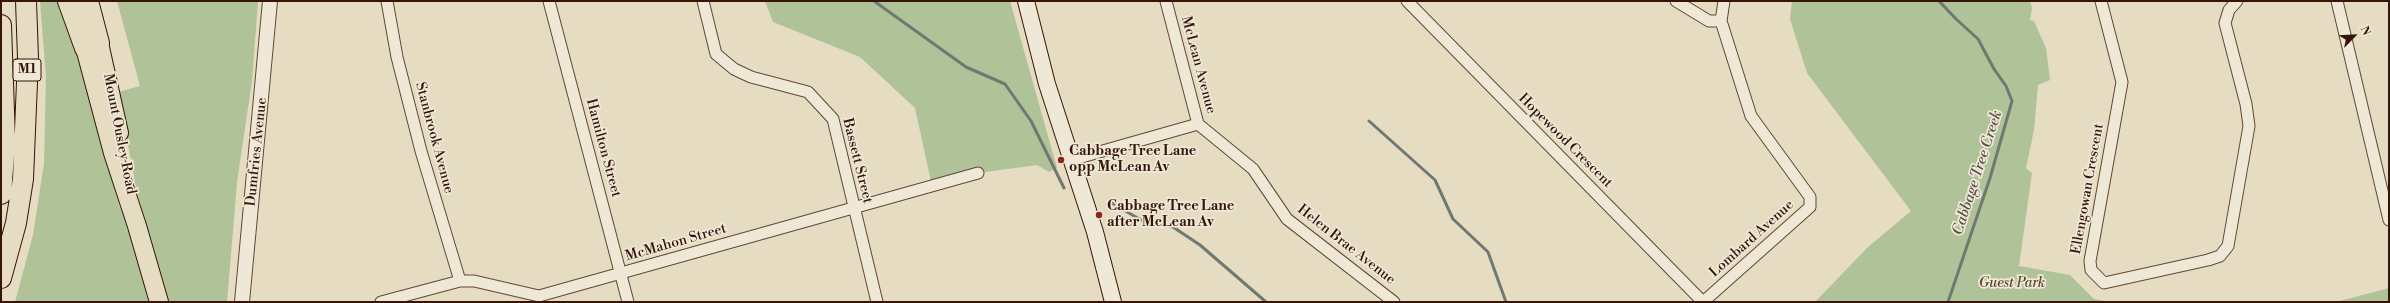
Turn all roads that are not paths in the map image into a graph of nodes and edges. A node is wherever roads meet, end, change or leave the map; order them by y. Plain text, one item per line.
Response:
1 (26, 1) edge
2 (32, 1) edge
3 (68, 1) edge
4 (72, 1) edge
5 (88, 1) edge
6 (270, 1) edge
7 (387, 1) edge
8 (549, 1) edge
9 (703, 1) edge
10 (1026, 1) edge
11 (1166, 1) edge
12 (1407, 1) edge
13 (1676, 1) edge
14 (1724, 1) edge
15 (2101, 1) edge
16 (2237, 1) edge
17 (2337, 1) edge
18 (1721, 21) junction
19 (1, 25) edge
20 (92, 46) junction
21 (1198, 124) junction
22 (1071, 160) junction
23 (978, 173) dead end
24 (1, 194) edge
25 (853, 209) junction
26 (2389, 220) edge
27 (16, 223) junction
28 (620, 274) junction
29 (1, 278) edge
30 (460, 281) junction
31 (159, 302) edge
32 (242, 302) edge
33 (381, 302) edge
34 (628, 302) edge
35 (877, 302) edge
36 (1113, 302) edge
37 (1394, 302) edge
38 (1703, 302) edge

1 - 27 highway, M1
2 - 27 highway
3 - 20 highway
4 - 20 highway
5 - 20 highway
6 - 32 street, Dumfries Avenue
7 - 30 street, Stanbrook Avenue
8 - 28 street, Hamilton Street
9 - 25 street, Bassett Street
10 - 22 main road
11 - 21 street, McLean Avenue
12 - 38 street, Hopewood Crescent
13 - 18 street
14 - 18 street, Lombard Avenue
15 - 16 street, Ellengowan Crescent
17 - 26 street
18 - 38 street, Lombard Avenue
19 - 24 highway, M1
20 - 31 main road, Mount Ousley Road
21 - 22 street, McLean Avenue
21 - 37 street, Helen Brae Avenue
22 - 36 main road
23 - 25 street, McMahon Street
25 - 28 street, McMahon Street
25 - 35 street, Bassett Street
27 - 29 highway, M1
28 - 30 street, McMahon Street
28 - 34 street, Hamilton Street
30 - 33 street, McMahon Street

